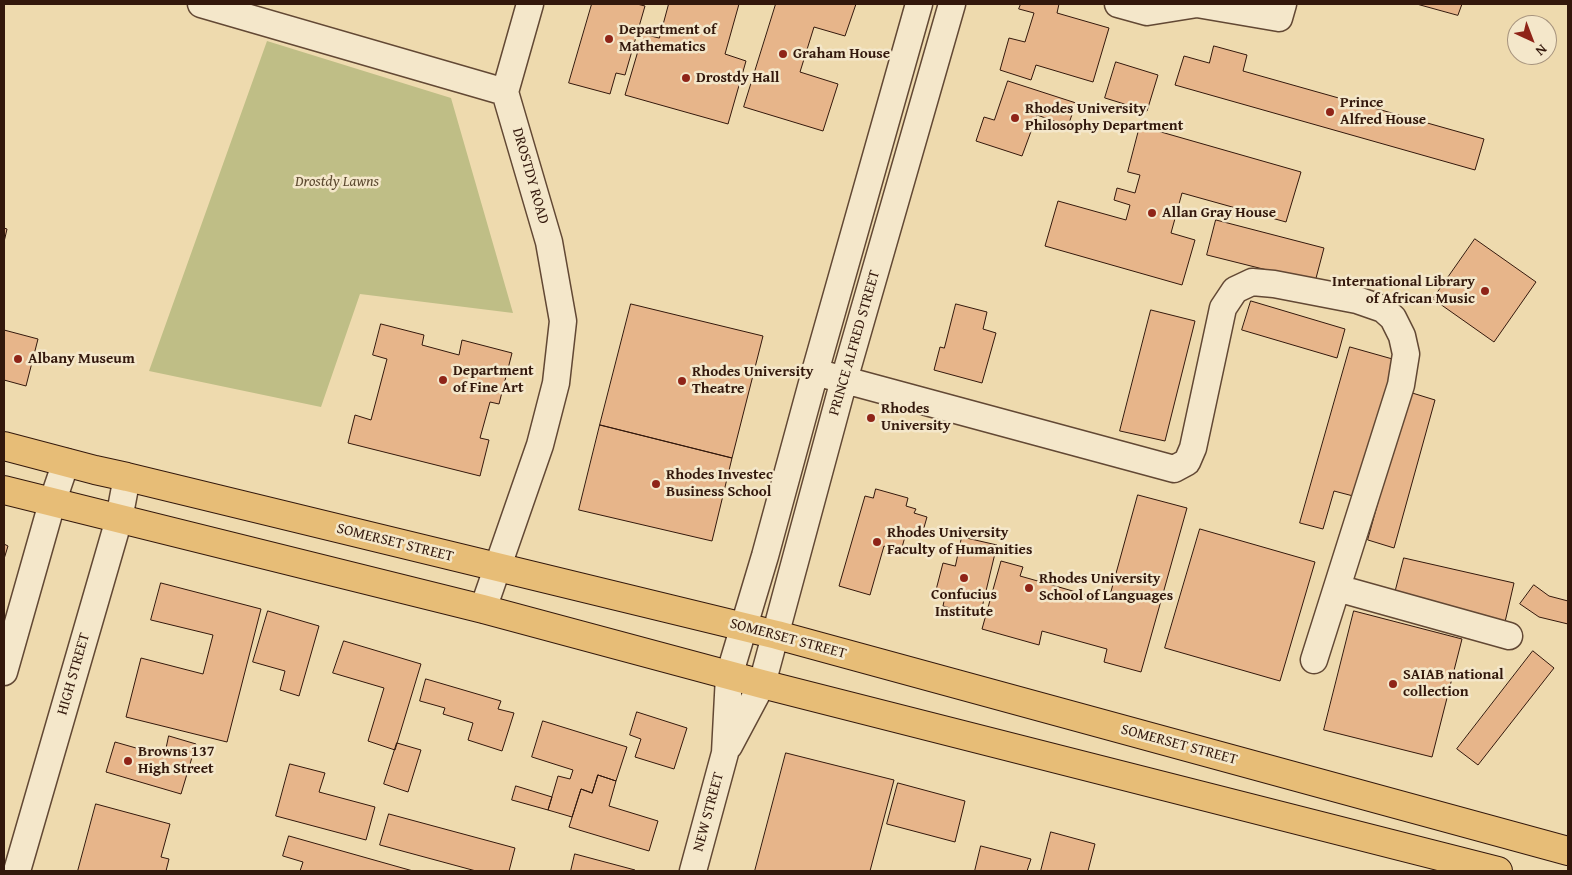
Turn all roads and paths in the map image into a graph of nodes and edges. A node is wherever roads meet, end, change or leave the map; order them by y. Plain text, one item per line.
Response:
1 (201, 4) edge
2 (530, 4) edge
3 (919, 4) edge
4 (952, 4) edge
5 (1118, 4) edge
6 (1197, 4) edge
7 (1284, 4) edge
8 (506, 92) junction
9 (815, 372) junction
10 (844, 380) junction
11 (4, 446) edge
12 (66, 462) junction
13 (128, 477) junction
14 (4, 490) edge
15 (52, 503) junction
16 (120, 519) junction
17 (498, 568) junction
18 (1337, 588) junction
19 (483, 609) junction
20 (743, 627) junction
21 (777, 635) junction
22 (1509, 636) dead end
23 (1314, 660) dead end
24 (4, 672) edge
25 (729, 676) junction
26 (762, 684) junction
27 (725, 753) junction
28 (1568, 851) edge
29 (17, 871) edge
30 (693, 871) edge
31 (1498, 871) edge

1 - 8 street
2 - 8 street
3 - 9 street, PRINCE ALFRED STREET
4 - 10 street, PRINCE ALFRED STREET
5 - 6 street
6 - 7 street
8 - 17 street, DROSTDY ROAD
9 - 10 street
9 - 20 street, PRINCE ALFRED STREET
10 - 18 street
10 - 21 street, PRINCE ALFRED STREET
11 - 12 main road, SOMERSET STREET
12 - 13 main road, SOMERSET STREET
12 - 15 street
13 - 16 street, HIGH STREET
13 - 17 main road, SOMERSET STREET
14 - 15 main road
15 - 16 main road
15 - 24 street
16 - 19 main road
16 - 29 street, HIGH STREET
17 - 19 street, DROSTDY ROAD
17 - 20 main road, SOMERSET STREET
18 - 22 street
18 - 23 street
19 - 25 main road
20 - 21 main road, SOMERSET STREET
20 - 25 street, PRINCE ALFRED STREET
21 - 26 street, PRINCE ALFRED STREET
21 - 28 main road, SOMERSET STREET
25 - 26 main road
25 - 27 street, NEW STREET
26 - 27 street, NEW STREET
26 - 31 main road
27 - 30 street, NEW STREET

